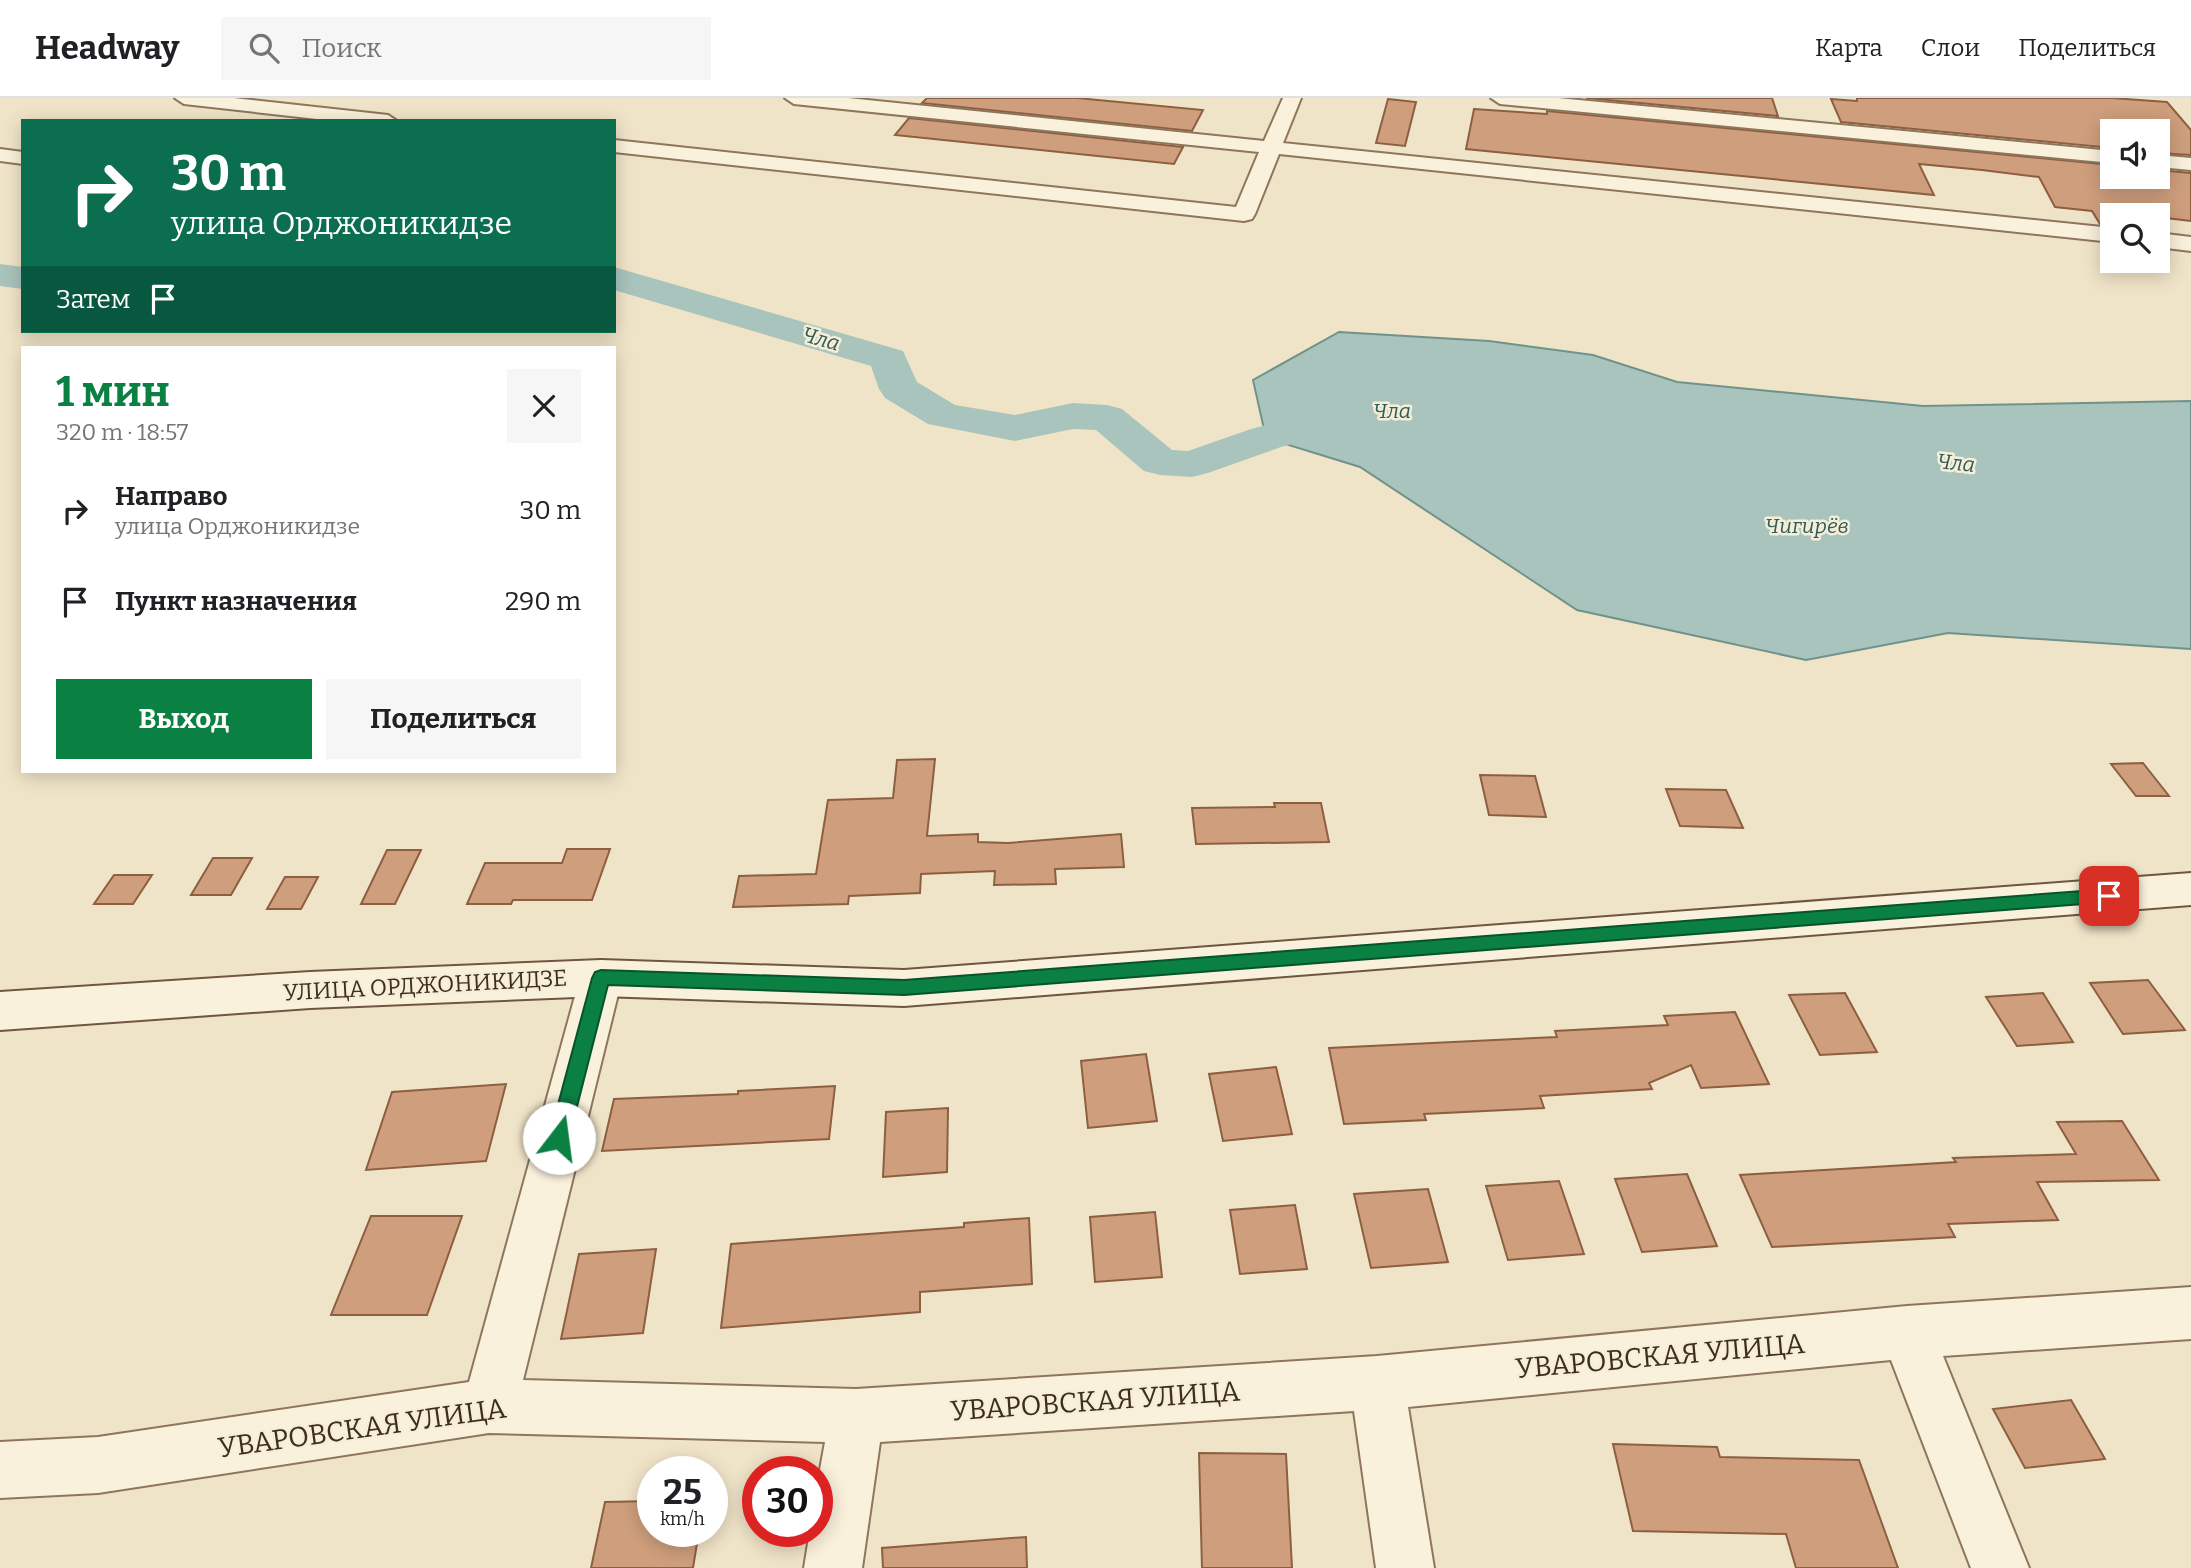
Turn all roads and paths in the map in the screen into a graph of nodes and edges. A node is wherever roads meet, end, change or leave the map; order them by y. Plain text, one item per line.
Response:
1 (184, 98) edge
2 (794, 98) edge
3 (1292, 98) edge
4 (1500, 98) edge
5 (370, 119) edge
6 (616, 146) edge
7 (1271, 147) junction
8 (0, 155) edge
9 (2100, 156) edge
10 (21, 158) edge
11 (2170, 162) edge
12 (2191, 164) edge
13 (2100, 234) edge
14 (2170, 241) edge
15 (2191, 244) edge
16 (2191, 889) edge
17 (601, 978) junction
18 (0, 1011) edge
19 (2191, 1313) edge
20 (1906, 1332) junction
21 (1377, 1383) junction
22 (489, 1406) junction
23 (856, 1416) junction
24 (0, 1469) edge
25 (833, 1568) edge
26 (1405, 1568) edge
27 (2000, 1568) edge

1 - 5 street
2 - 7 street
3 - 7 street
4 - 9 street
6 - 7 street
7 - 13 street
8 - 10 street
11 - 12 street
14 - 15 street
16 - 17 street, УЛИЦА ОРДЖОНИКИДЗЕ
17 - 18 street, УЛИЦА ОРДЖОНИКИДЗЕ
17 - 22 street
19 - 20 street, УВАРОВСКАЯ УЛИЦА
20 - 21 street, УВАРОВСКАЯ УЛИЦА
20 - 27 street
21 - 23 street, УВАРОВСКАЯ УЛИЦА
21 - 26 street
22 - 23 street, УВАРОВСКАЯ УЛИЦА
22 - 24 street, УВАРОВСКАЯ УЛИЦА
23 - 25 street

